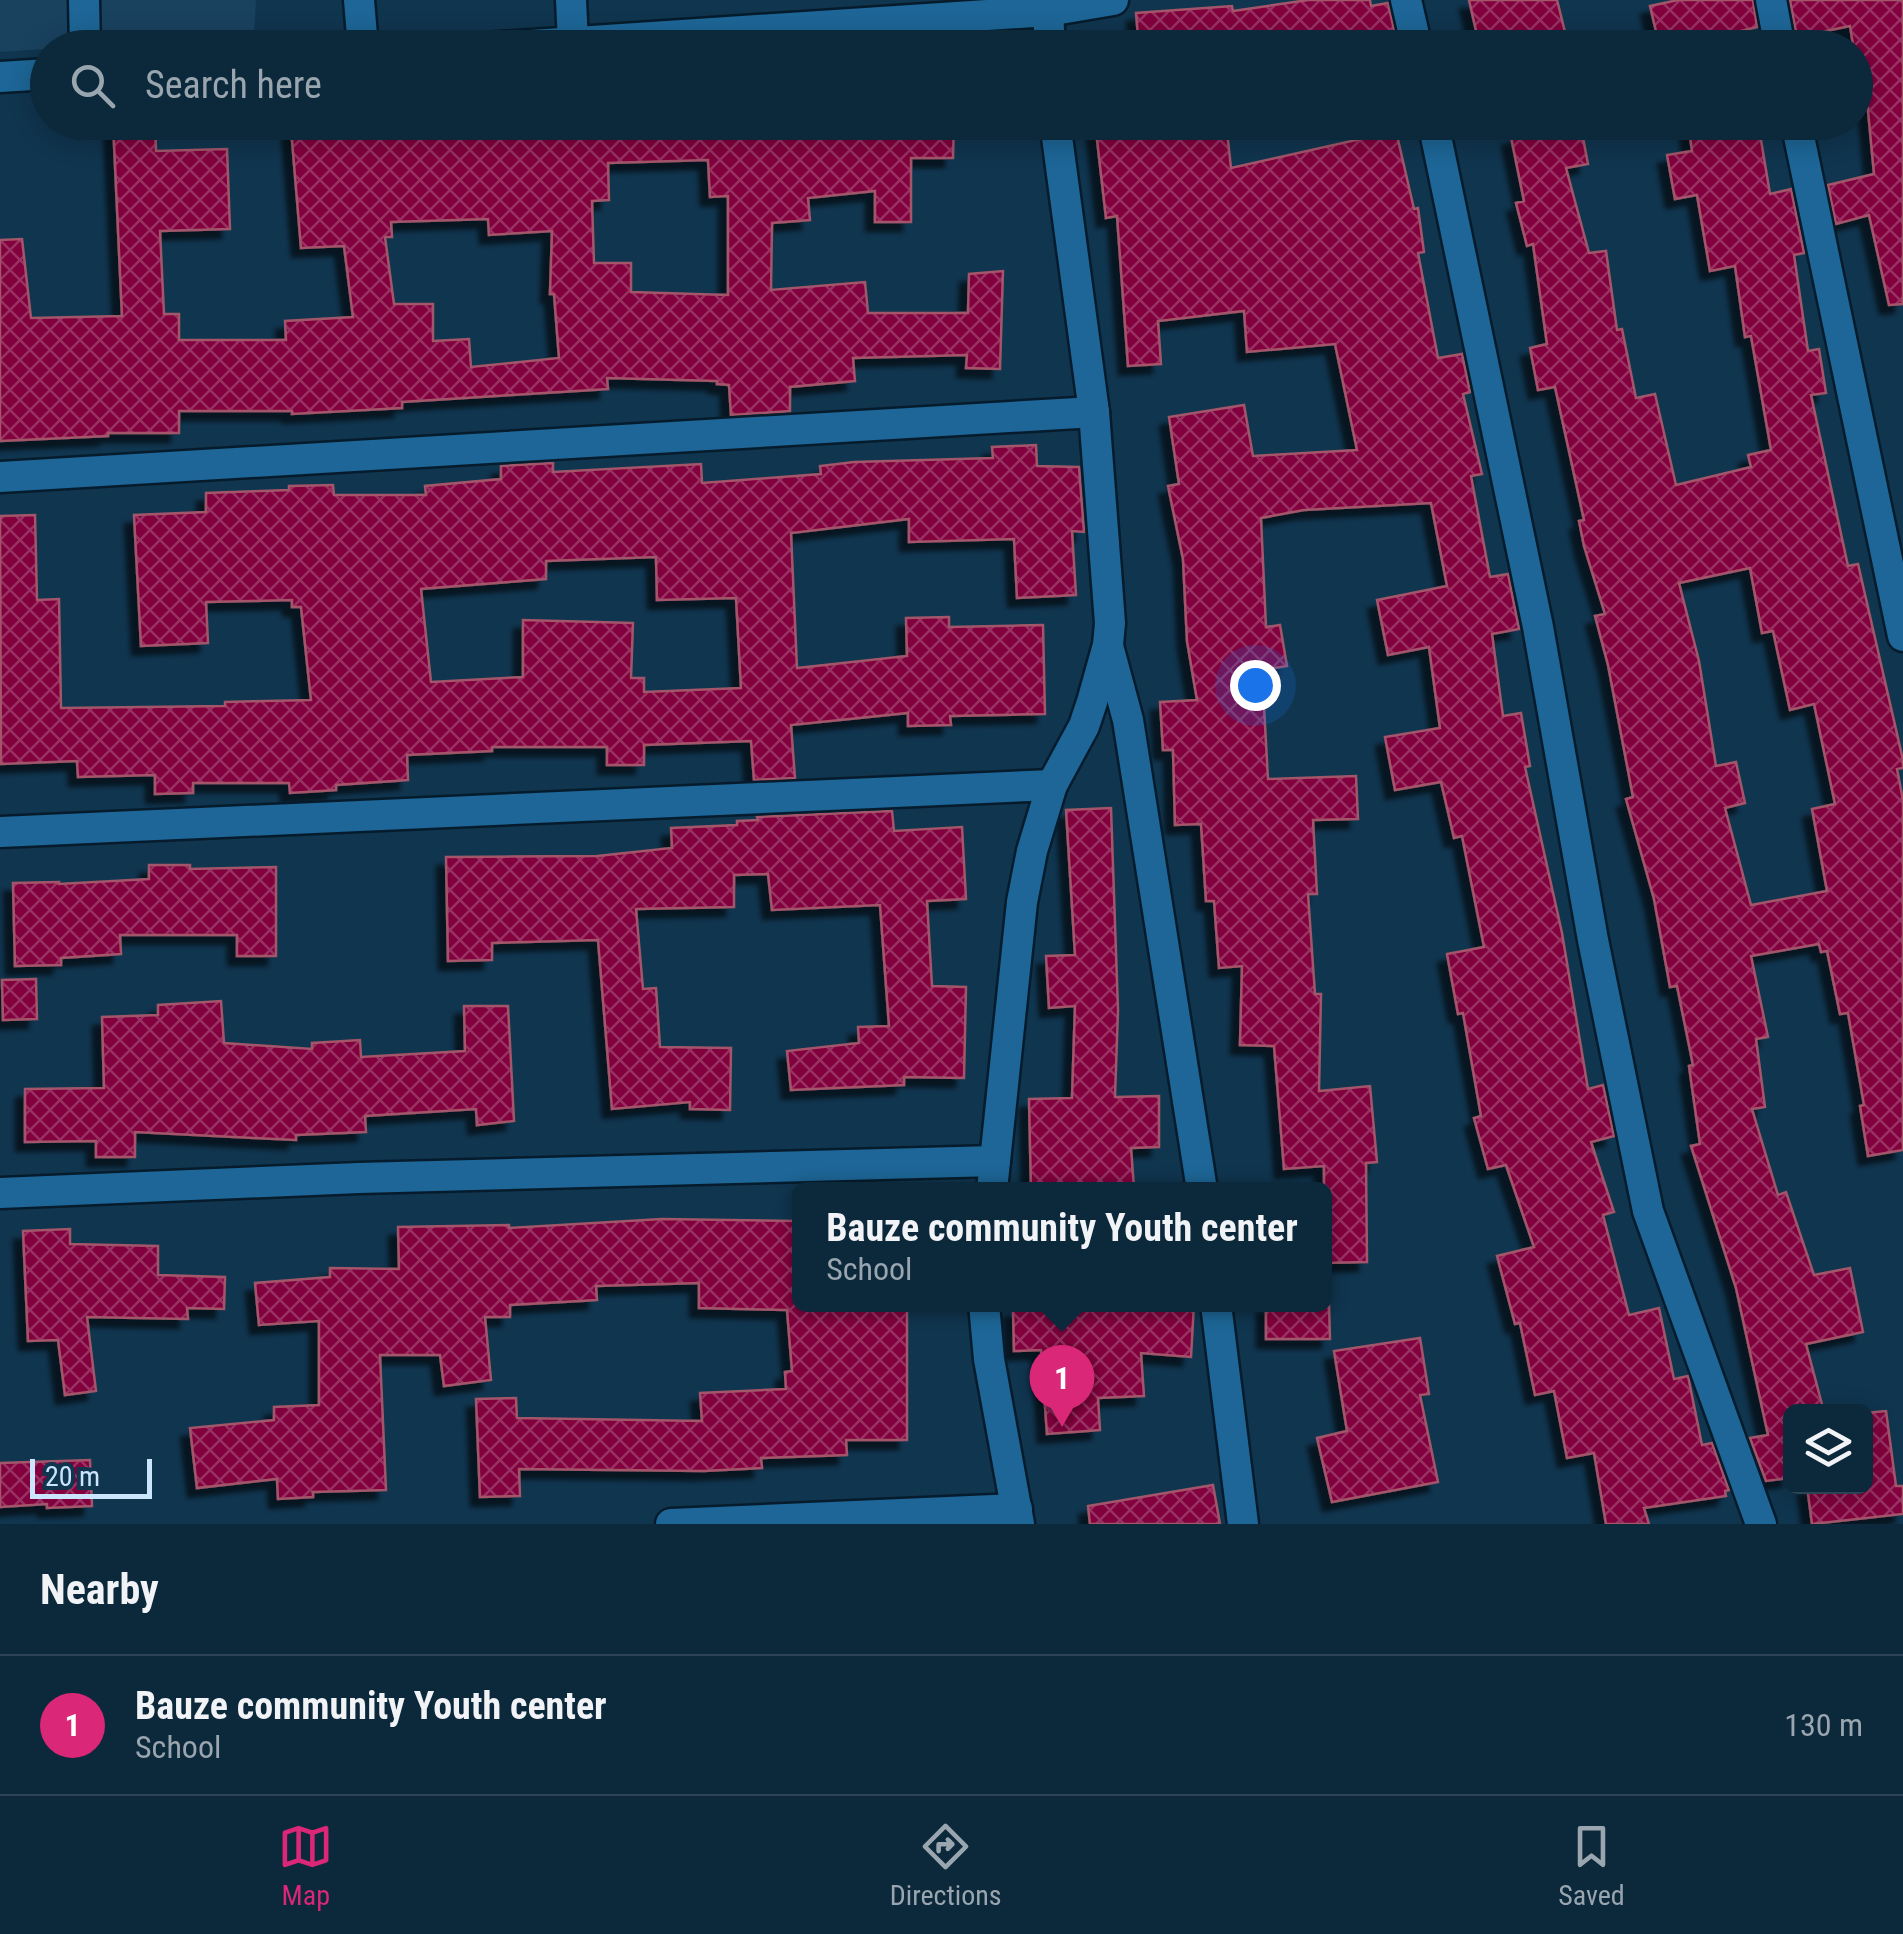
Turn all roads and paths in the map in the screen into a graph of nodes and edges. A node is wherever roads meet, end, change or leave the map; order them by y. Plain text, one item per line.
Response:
1 (84, 0) edge
2 (359, 0) edge
3 (571, 0) edge
4 (1113, 0) edge
5 (1406, 0) edge
6 (1771, 0) edge
7 (1048, 10) junction
8 (85, 30) edge
9 (362, 30) edge
10 (572, 30) edge
11 (760, 30) edge
12 (1049, 30) edge
13 (1413, 30) edge
14 (1777, 30) edge
15 (30, 76) edge
16 (0, 78) edge
17 (1057, 140) edge
18 (1438, 140) edge
19 (1800, 140) edge
20 (1094, 412) junction
21 (0, 477) edge
22 (1903, 636) edge
23 (1108, 645) junction
24 (1052, 785) junction
25 (0, 832) edge
26 (994, 1175) edge
27 (1201, 1182) edge
28 (0, 1193) edge
29 (985, 1312) edge
30 (1217, 1312) edge
31 (1018, 1516) edge
32 (672, 1524) edge
33 (1243, 1524) edge
34 (1761, 1524) edge

1 - 8 street
2 - 9 street
3 - 10 street
4 - 7 street
5 - 13 street
6 - 14 street
7 - 11 street
7 - 12 street
15 - 16 street
17 - 20 street
18 - 34 street
19 - 22 street
20 - 21 street
20 - 23 street
23 - 24 street
23 - 27 street
24 - 25 street
24 - 26 street
26 - 28 street
29 - 31 street
30 - 33 street
31 - 32 street

